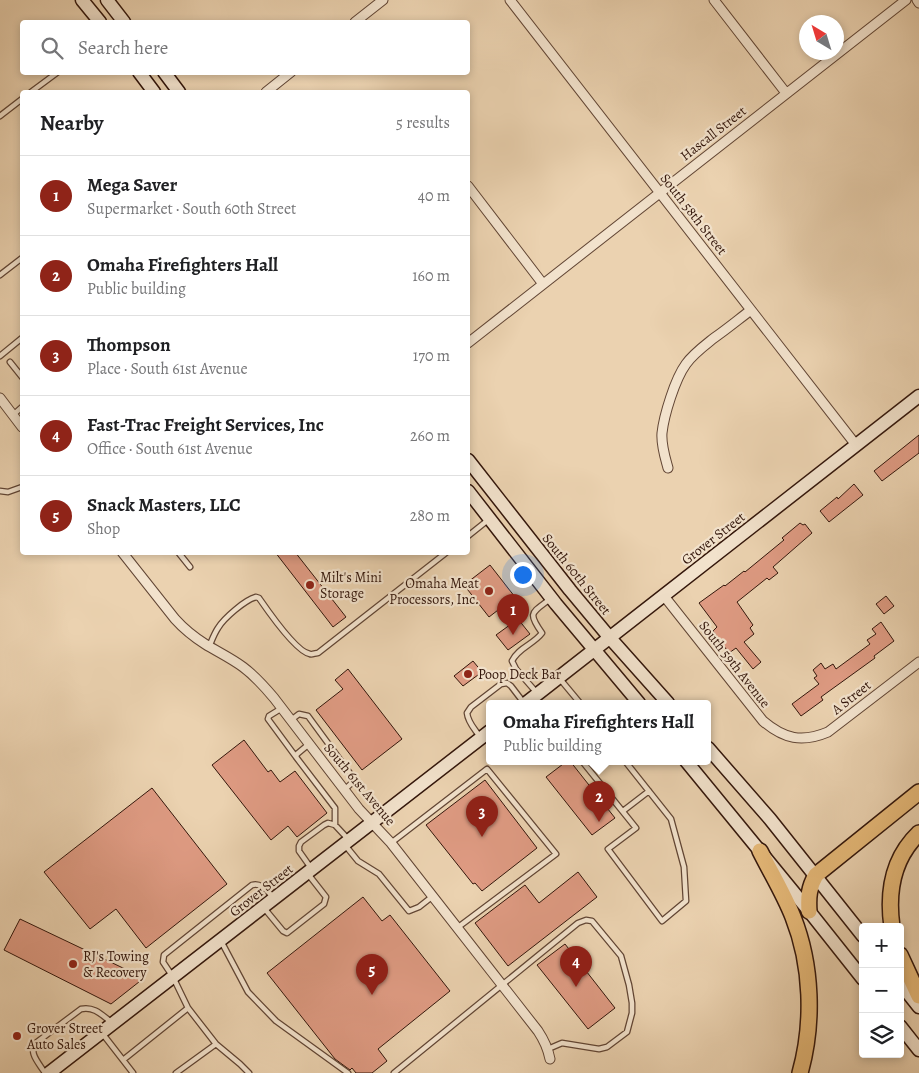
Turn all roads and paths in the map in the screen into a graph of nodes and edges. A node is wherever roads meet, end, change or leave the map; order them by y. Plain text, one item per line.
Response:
1 (82, 0) edge
2 (383, 0) edge
3 (510, 0) edge
4 (714, 0) edge
5 (906, 0) edge
6 (113, 2) edge
7 (98, 20) edge
8 (123, 20) edge
9 (358, 20) edge
10 (53, 75) edge
11 (141, 75) edge
12 (166, 75) edge
13 (287, 75) edge
14 (34, 90) edge
15 (152, 90) edge
16 (178, 90) edge
17 (268, 90) edge
18 (786, 93) junction
19 (20, 101) edge
20 (0, 116) edge
21 (470, 189) edge
22 (659, 193) junction
23 (20, 260) edge
24 (0, 275) edge
25 (543, 284) junction
26 (751, 310) junction
27 (20, 339) edge
28 (470, 341) edge
29 (1, 353) edge
30 (10, 362) dead end
31 (20, 375) edge
32 (919, 396) edge
33 (0, 398) edge
34 (20, 410) edge
35 (13, 415) junction
36 (20, 424) edge
37 (856, 445) junction
38 (470, 463) edge
39 (668, 468) dead end
40 (470, 471) edge
41 (487, 484) junction
42 (20, 488) edge
43 (0, 491) edge
44 (470, 494) edge
45 (489, 519) junction
46 (470, 534) edge
47 (124, 555) edge
48 (180, 555) edge
49 (443, 555) edge
50 (190, 567) dead end
51 (664, 596) junction
52 (552, 598) junction
53 (610, 638) junction
54 (209, 646) junction
55 (595, 650) junction
56 (919, 662) edge
57 (560, 678) junction
58 (538, 694) junction
59 (523, 700) edge
60 (529, 700) edge
61 (578, 700) edge
62 (636, 700) edge
63 (665, 700) edge
64 (282, 708) junction
65 (291, 720) junction
66 (486, 734) edge
67 (793, 737) joint
68 (309, 744) junction
69 (711, 751) edge
70 (296, 757) junction
71 (585, 765) edge
72 (628, 765) edge
73 (689, 765) edge
74 (344, 790) junction
75 (649, 791) junction
76 (919, 792) edge
77 (623, 812) junction
78 (371, 823) junction
79 (335, 825) junction
80 (919, 833) edge
81 (346, 842) junction
82 (391, 843) junction
83 (760, 851) junction
84 (310, 871) junction
85 (816, 875) junction
86 (433, 896) junction
87 (274, 899) junction
88 (264, 907) junction
89 (810, 911) junction
90 (892, 923) edge
91 (457, 928) junction
92 (859, 931) edge
93 (220, 940) junction
94 (904, 964) edge
95 (859, 974) edge
96 (173, 977) junction
97 (502, 985) junction
98 (904, 988) edge
99 (919, 996) edge
100 (919, 1007) edge
101 (188, 1008) junction
102 (112, 1024) junction
103 (904, 1031) edge
104 (101, 1032) junction
105 (216, 1044) junction
106 (548, 1049) junction
107 (919, 1050) edge
108 (550, 1059) dead end
109 (123, 1060) junction
110 (45, 1073) edge
111 (49, 1073) edge
112 (133, 1073) edge
113 (176, 1073) edge
114 (249, 1073) edge
115 (348, 1073) edge
116 (394, 1073) edge
117 (800, 1073) edge

1 - 7 main road
2 - 9 street
3 - 22 street, South 58th Street
4 - 18 street
5 - 18 street, Hascall Street
6 - 8 main road
10 - 14 lane
11 - 15 main road
12 - 16 main road
13 - 17 street
18 - 22 street, Hascall Street
19 - 20 lane
21 - 25 street
22 - 25 street, Hascall Street
22 - 26 street, South 58th Street
23 - 24 lane
25 - 28 street, Hascall Street
26 - 37 street, South 58th Street
26 - 39 street
27 - 29 lane
30 - 31 lane
32 - 37 main road, Grover Street
33 - 35 street
34 - 35 lane
35 - 36 street
37 - 51 main road, Grover Street
38 - 41 main road, South 60th Street
40 - 41 main road
41 - 53 main road, South 60th Street
42 - 43 lane
44 - 45 main road
45 - 46 lane
45 - 52 main road
47 - 54 street, South 61st Avenue
48 - 50 lane
49 - 54 lane
51 - 53 main road, Grover Street
51 - 67 street, South 59th Avenue
52 - 55 main road
52 - 58 lane
53 - 55 main road, Grover Street
53 - 63 main road, South 60th Street
54 - 64 street, South 61st Avenue
55 - 57 main road, Grover Street
55 - 62 main road
56 - 67 street, A Street
57 - 58 main road, Grover Street
57 - 61 lane
58 - 60 main road, Grover Street
59 - 66 lane
64 - 65 street, South 61st Avenue
64 - 70 lane
65 - 68 street, South 61st Avenue
65 - 74 lane
66 - 78 main road, Grover Street
68 - 70 lane
68 - 74 street, South 61st Avenue
69 - 85 main road
70 - 79 lane
71 - 77 lane
72 - 75 lane
73 - 83 main road
74 - 78 street, South 61st Avenue
75 - 77 lane
75 - 77 lane
76 - 85 highway
78 - 81 main road, Grover Street
78 - 82 street, South 61st Avenue
79 - 81 lane
79 - 84 lane
80 - 90 highway
81 - 84 main road, Grover Street
81 - 86 lane
82 - 86 street, South 61st Avenue
82 - 91 lane
83 - 89 main road
83 - 117 highway
84 - 87 main road, Grover Street
84 - 88 lane
85 - 89 highway
85 - 92 main road
86 - 91 street, South 61st Avenue
87 - 88 main road, Grover Street
87 - 96 lane
88 - 93 main road, Grover Street
89 - 95 main road
91 - 97 street, South 61st Avenue
93 - 96 main road, Grover Street
93 - 115 lane
94 - 99 highway
96 - 101 lane
96 - 102 main road, Grover Street
97 - 106 street, South 61st Avenue
97 - 106 lane
97 - 116 lane
98 - 100 main road
101 - 105 lane
101 - 109 lane
102 - 104 main road, Grover Street
102 - 110 lane
103 - 107 main road
104 - 109 lane
104 - 111 main road, Grover Street
105 - 113 lane
105 - 114 lane
106 - 108 street, South 61st Avenue
109 - 112 lane

